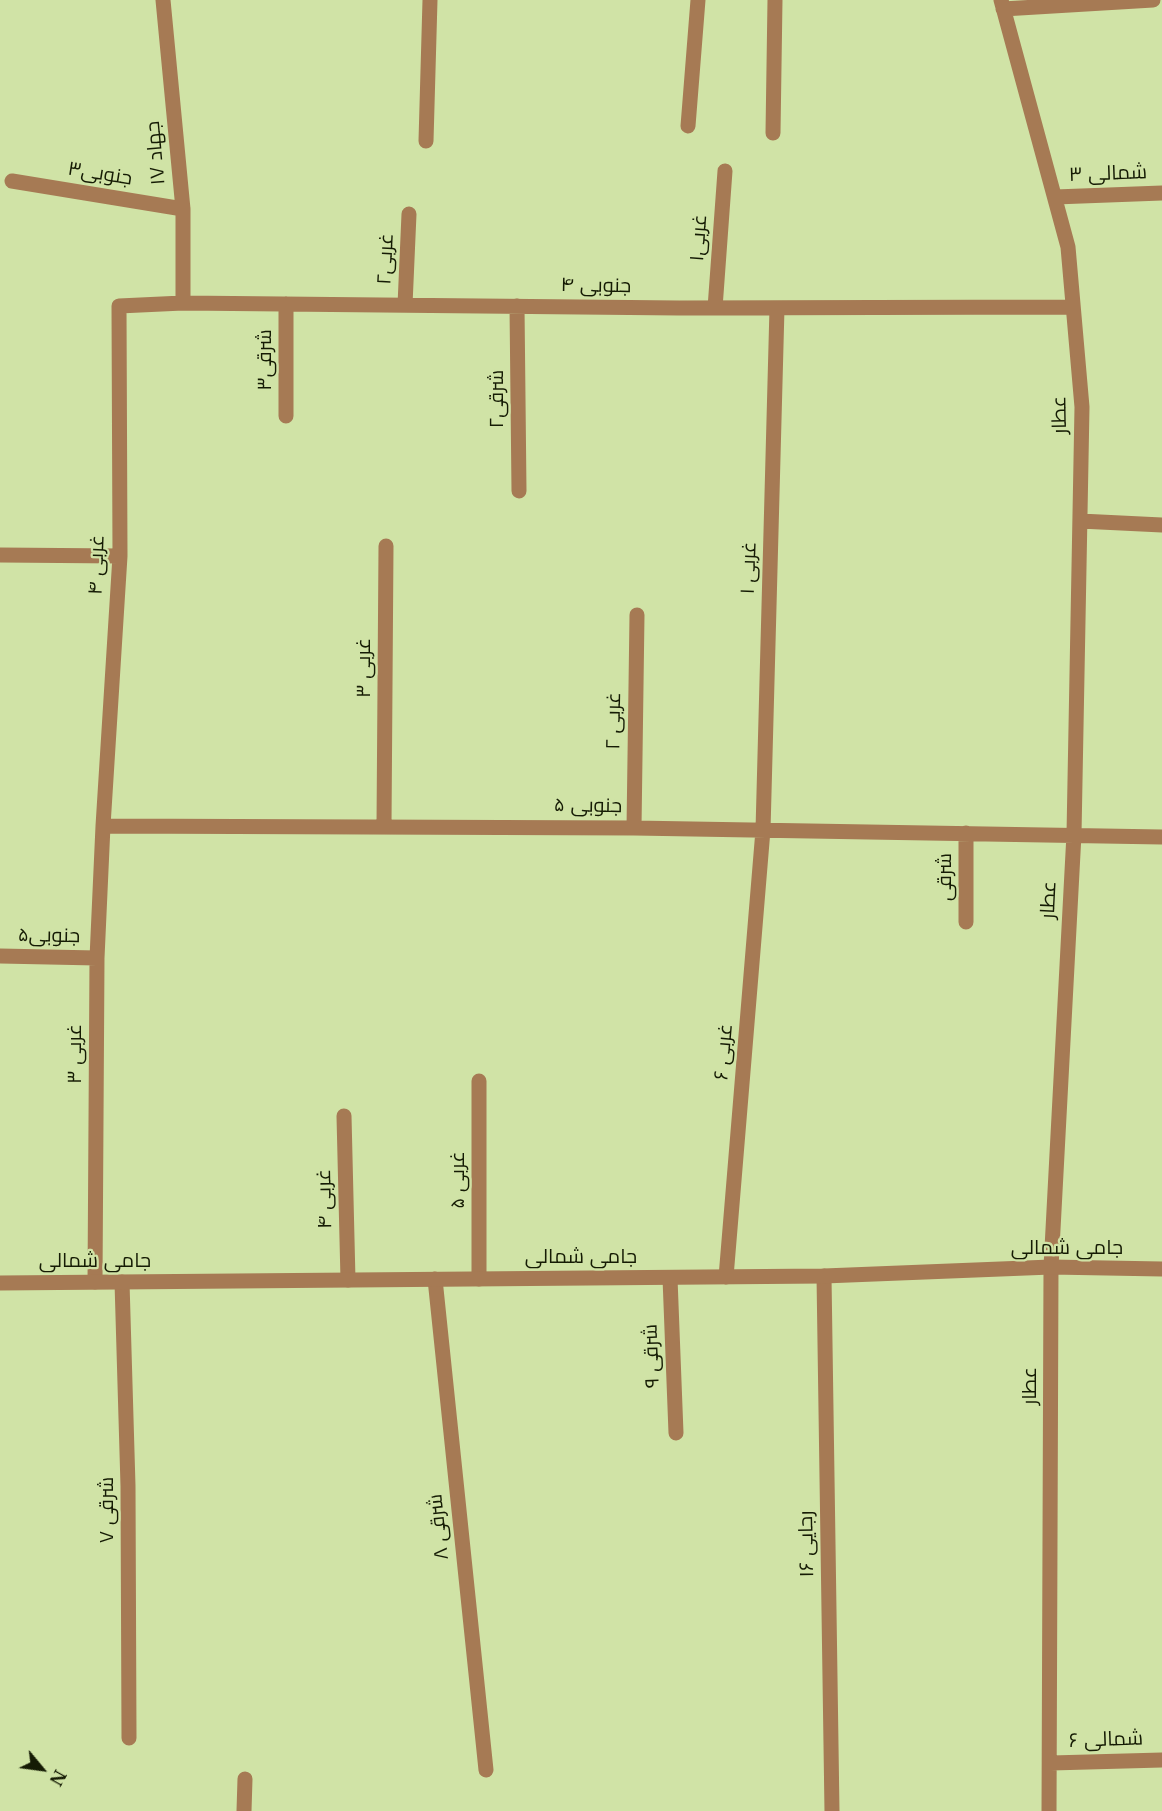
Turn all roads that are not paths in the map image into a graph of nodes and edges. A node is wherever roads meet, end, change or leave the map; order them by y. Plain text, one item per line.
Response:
1 (162, 0) edge
2 (430, 0) edge
3 (698, 0) edge
4 (776, 0) edge
5 (1153, 0) edge
6 (1002, 4) edge
7 (688, 126) dead end
8 (773, 133) dead end
9 (426, 141) dead end
10 (725, 171) dead end
11 (12, 181) dead end
12 (1162, 193) edge
13 (1054, 197) junction
14 (183, 208) junction
15 (409, 214) dead end
16 (183, 303) junction
17 (286, 304) junction
18 (405, 305) junction
19 (119, 306) joint
20 (518, 306) junction
21 (1073, 307) junction
22 (715, 308) junction
23 (777, 308) junction
24 (286, 416) dead end
25 (519, 491) dead end
26 (1080, 521) junction
27 (1162, 525) edge
28 (386, 546) dead end
29 (0, 555) edge
30 (120, 556) junction
31 (637, 615) dead end
32 (384, 825) junction
33 (103, 826) junction
34 (634, 828) junction
35 (763, 830) junction
36 (966, 833) junction
37 (1074, 834) junction
38 (1162, 837) edge
39 (966, 922) dead end
40 (0, 956) edge
41 (97, 958) junction
42 (478, 1081) dead end
43 (344, 1116) dead end
44 (1051, 1268) junction
45 (1162, 1269) edge
46 (824, 1276) junction
47 (726, 1277) junction
48 (670, 1278) junction
49 (435, 1279) junction
50 (479, 1279) junction
51 (348, 1280) junction
52 (95, 1282) junction
53 (122, 1282) junction
54 (0, 1283) edge
55 (676, 1433) dead end
56 (129, 1738) dead end
57 (1162, 1760) edge
58 (1051, 1763) junction
59 (486, 1770) dead end
60 (245, 1779) dead end
61 (244, 1811) edge
62 (832, 1811) edge
63 (1049, 1811) edge

1 - 14 street, جهاد ۱۷
2 - 9 street
3 - 7 street
4 - 8 street
5 - 6 street
6 - 13 street, عطار
10 - 22 street, غربی۱
11 - 14 street, جنوبی۳
12 - 13 street, شمالی ۳
13 - 21 street, عطار
14 - 16 street, جهاد ۱۷
15 - 18 street, غربی۲
16 - 17 street, جنوبی ۴
16 - 19 street, جنوبی ۴
17 - 18 street, جنوبی ۴
17 - 24 street, شرقی۳
18 - 20 street, جنوبی ۴
19 - 30 street, غربی ۴
20 - 22 street, جنوبی ۴
20 - 25 street, شرقی۲
21 - 23 street, جنوبی ۴
21 - 26 street, عطار
22 - 23 street, جنوبی ۴
23 - 35 street, غربی ۱
26 - 27 street
26 - 37 street, عطار
28 - 32 street, غربی ۳
29 - 30 street
30 - 33 street, غربی ۴
31 - 34 street, غربی ۲
32 - 33 street, جنوبی ۵
32 - 34 street, جنوبی ۵
33 - 41 street, غربی ۳
34 - 35 street, جنوبی ۵
35 - 36 street, جنوبی ۵
35 - 47 street, غربی ۶
36 - 37 street, جنوبی ۵
36 - 39 street, شرقی
37 - 38 street, جنوبی ۵
37 - 44 street, عطار
40 - 41 street, جنوبی۵
41 - 52 street, غربی ۳
42 - 50 street, غربی ۵
43 - 51 street, غربی ۴
44 - 45 street, جامی شمالی
44 - 46 street, جامی شمالی
44 - 58 street, عطار
46 - 47 street, جامی شمالی
46 - 62 street, رجایی ۱۶
47 - 48 street, جامی شمالی
48 - 50 street, جامی شمالی
48 - 55 street, شرقی ۹
49 - 50 street, جامی شمالی
49 - 51 street, جامی شمالی
49 - 59 street, شرقی ۸
51 - 53 street, جامی شمالی
52 - 53 street, جامی شمالی
52 - 54 street, جامی شمالی
53 - 56 street, شرقی ۷
57 - 58 street, شمالی ۶
58 - 63 street, عطار
60 - 61 street

